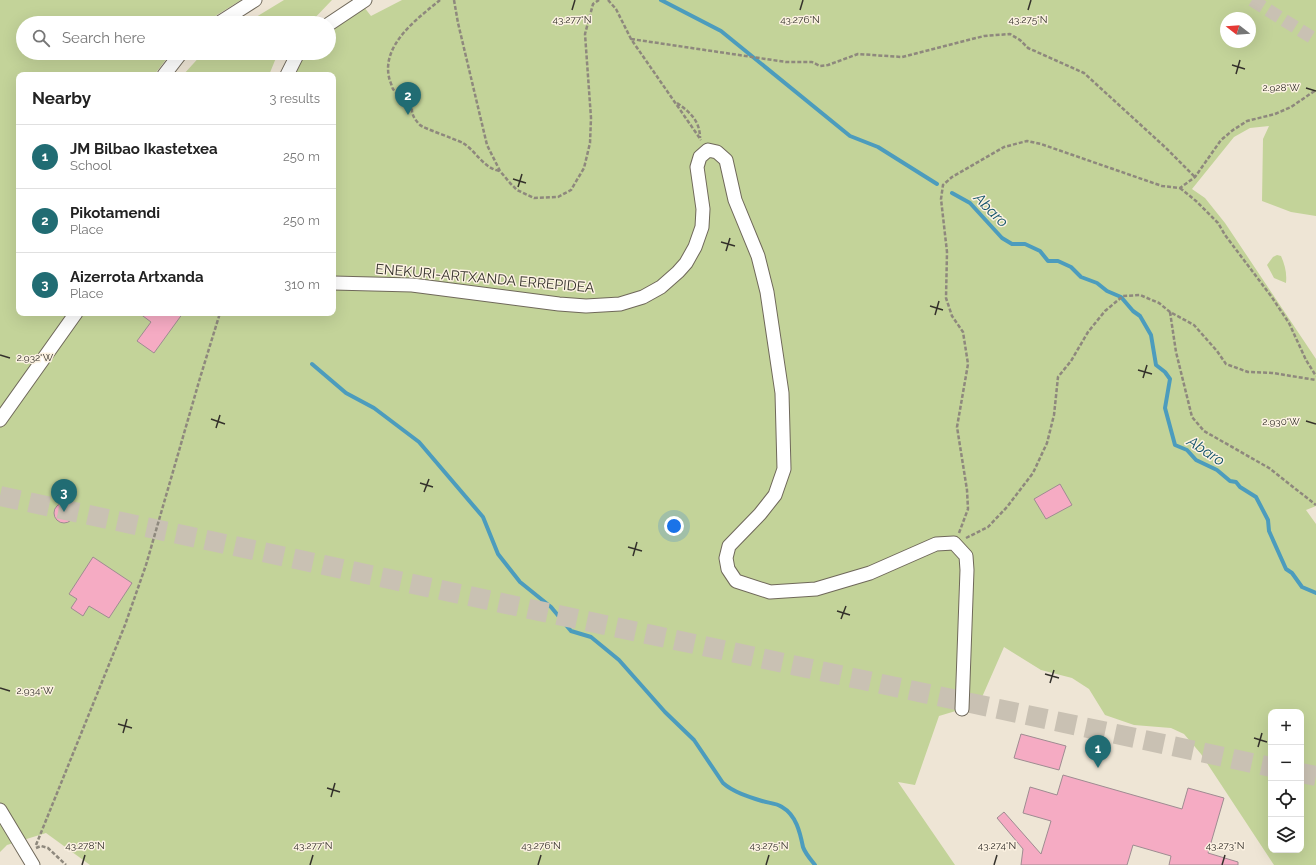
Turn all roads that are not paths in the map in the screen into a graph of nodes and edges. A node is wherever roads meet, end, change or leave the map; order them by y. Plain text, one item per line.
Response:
1 (255, 0) edge
2 (365, 0) edge
3 (230, 16) edge
4 (336, 19) edge
5 (176, 60) edge
6 (294, 60) edge
7 (166, 72) edge
8 (288, 72) edge
9 (336, 283) edge
10 (74, 316) edge
11 (0, 420) edge
12 (962, 709) dead end
13 (0, 810) edge
14 (29, 859) edge

1 - 3 street
2 - 4 street
5 - 7 street
6 - 8 street
9 - 12 street, ENEKURI-ARTXANDA ERREPIDEA
10 - 11 street
13 - 14 street

